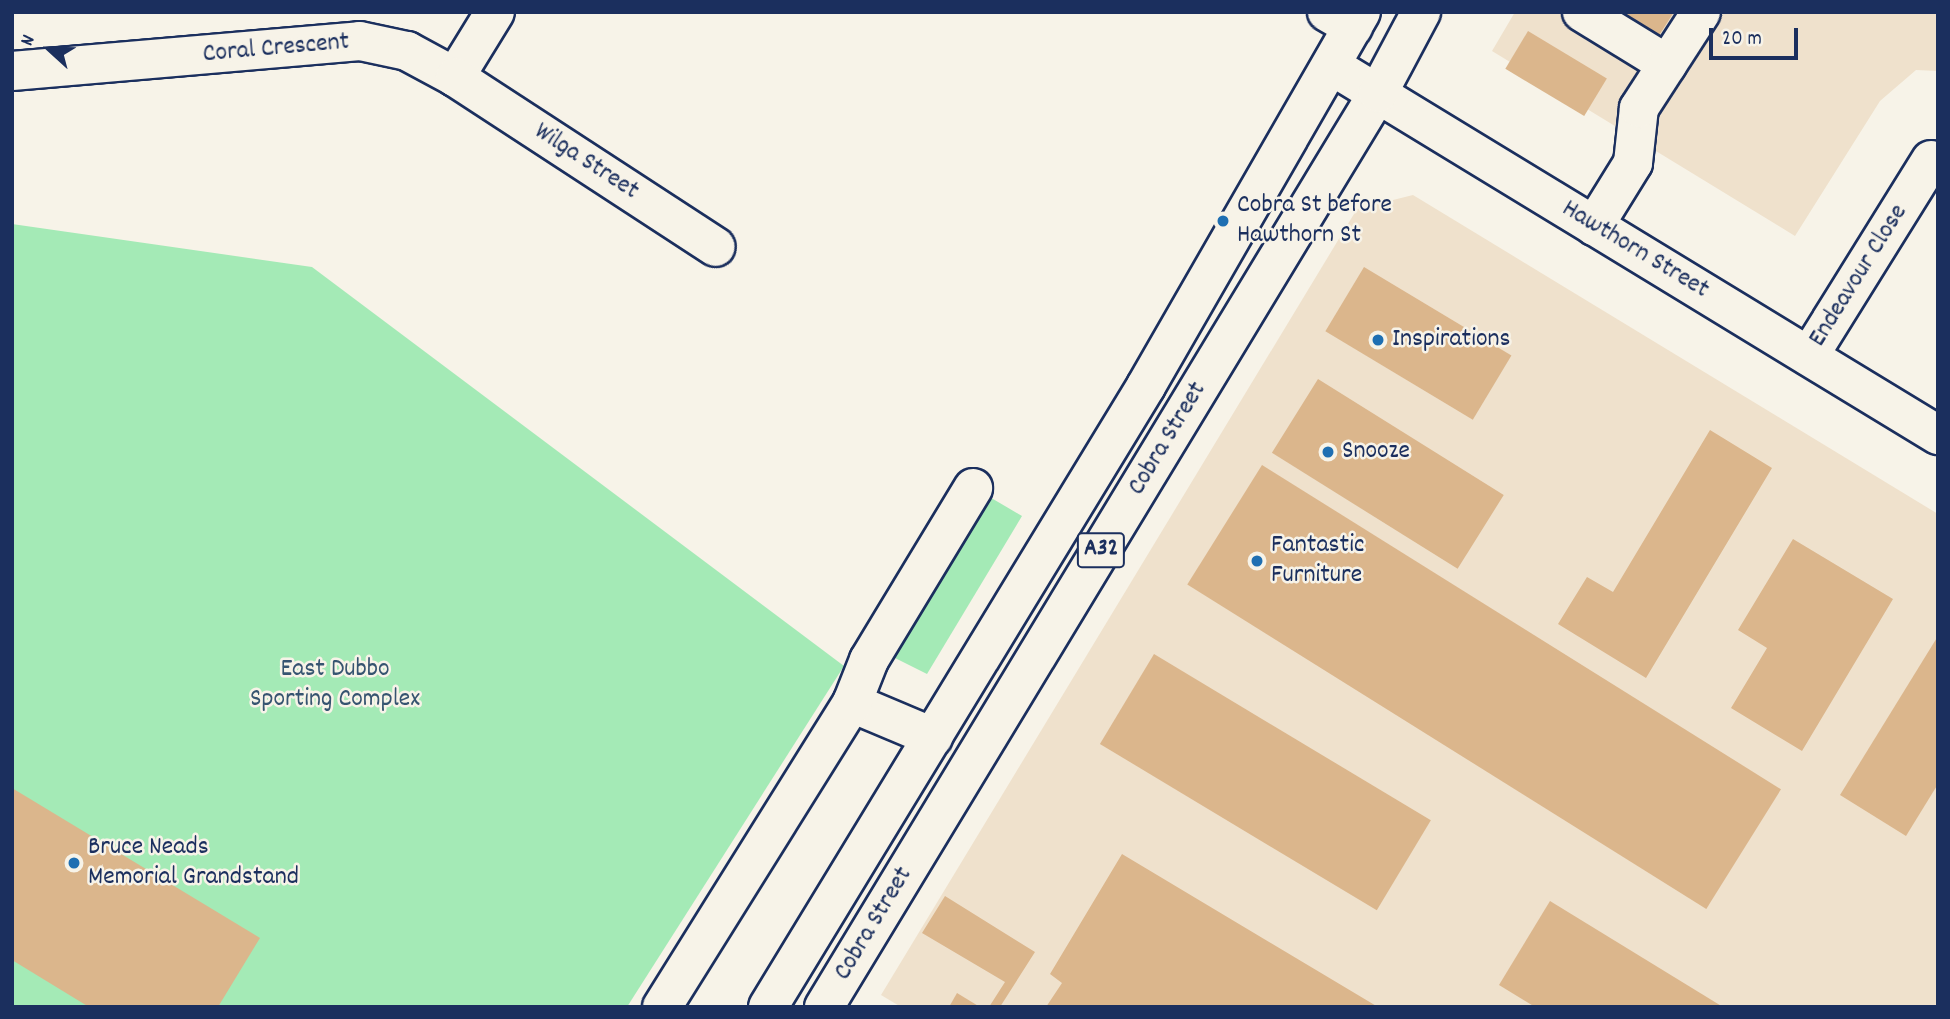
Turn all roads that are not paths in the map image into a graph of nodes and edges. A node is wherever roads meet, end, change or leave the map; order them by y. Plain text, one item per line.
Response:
1 (495, 12) edge
2 (1422, 12) edge
3 (1582, 12) edge
4 (1701, 12) edge
5 (1347, 17) edge
6 (1667, 64) junction
7 (1332, 66) junction
8 (12, 72) edge
9 (456, 77) junction
10 (1377, 93) junction
11 (1931, 160) dead end
12 (1594, 226) junction
13 (716, 247) dead end
14 (1809, 356) junction
15 (1938, 435) edge
16 (972, 488) dead end
17 (852, 703) junction
18 (933, 737) junction
19 (662, 1007) edge
20 (768, 1007) edge
21 (824, 1007) edge

1 - 9 main road
2 - 10 main road, Cobra Street / A32
3 - 6 main road
4 - 6 main road
5 - 7 main road, Cobra Street / A32
6 - 12 main road
7 - 10 main road, Hawthorn Street
7 - 18 main road, Cobra Street / A32
8 - 9 main road, Coral Crescent
9 - 13 main road, Wilga Street
10 - 12 main road, Hawthorn Street
10 - 21 main road, Cobra Street / A32
11 - 14 main road, Endeavour Close
12 - 14 main road, Hawthorn Street
14 - 15 main road, Hawthorn Street
16 - 17 main road
17 - 18 main road
17 - 19 main road
18 - 20 main road, Cobra Street / A32

